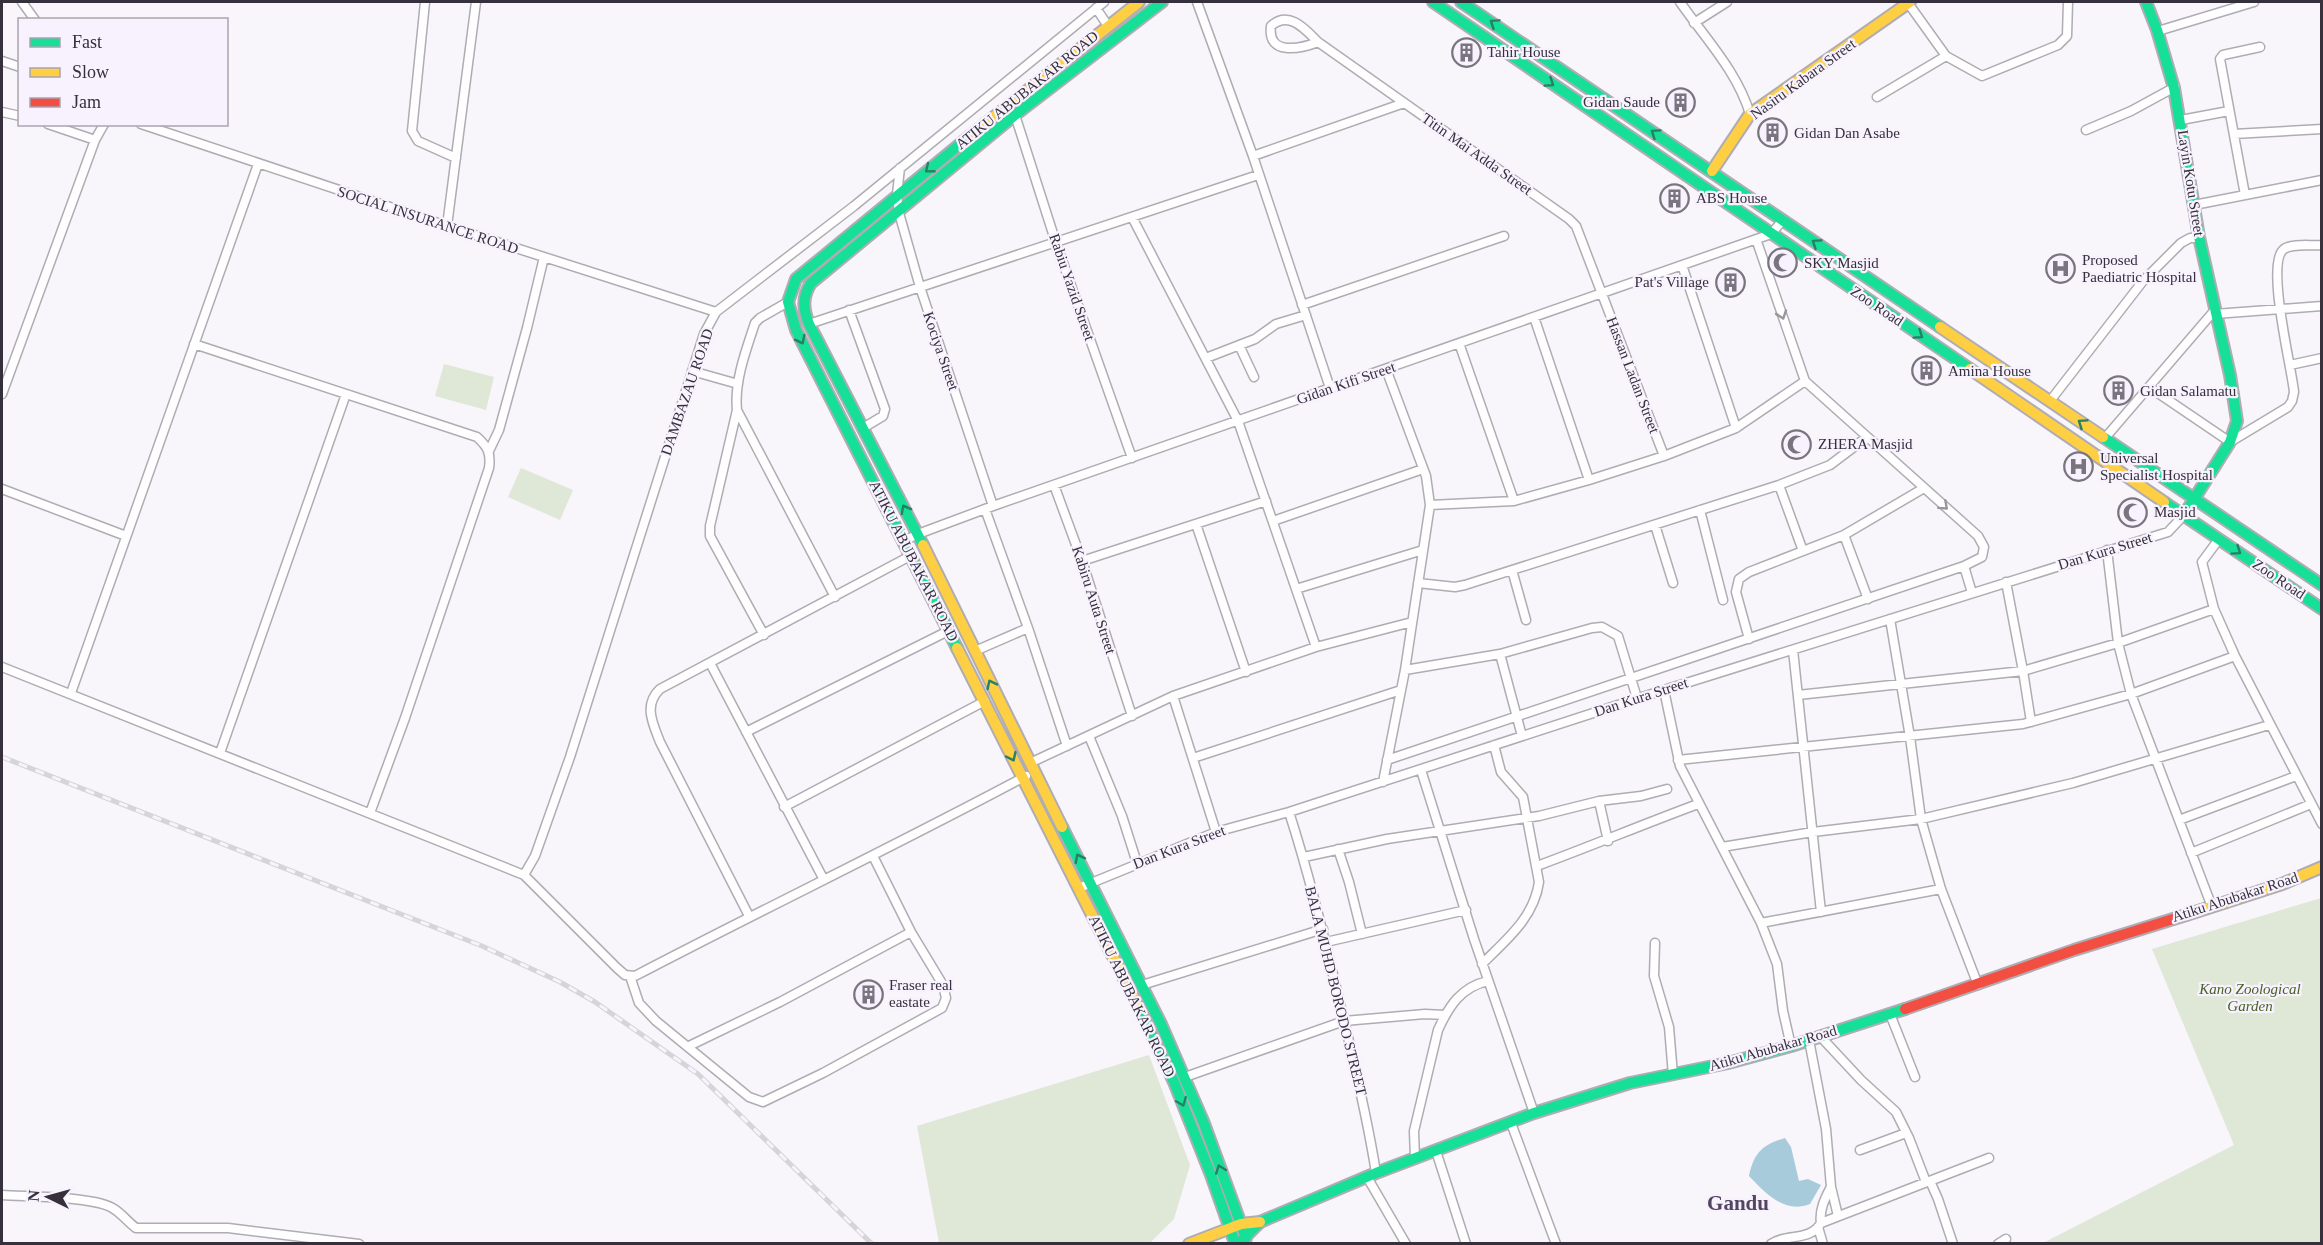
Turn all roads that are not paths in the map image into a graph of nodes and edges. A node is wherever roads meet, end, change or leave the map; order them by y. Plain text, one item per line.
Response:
1 (22, 2) edge
2 (425, 2) edge
3 (476, 2) edge
4 (1104, 2) edge
5 (1139, 2) edge
6 (1162, 2) edge
7 (1197, 2) edge
8 (1433, 2) edge
9 (1461, 2) edge
10 (1680, 2) edge
11 (1727, 2) edge
12 (1909, 2) edge
13 (2068, 2) edge
14 (2146, 2) edge
15 (2251, 2) edge
16 (1096, 8) junction
17 (34, 18) edge
18 (1694, 23) junction
19 (1108, 26) junction
20 (2158, 31) junction
21 (1318, 42) junction
22 (2260, 47) dead end
23 (1946, 56) junction
24 (2, 61) edge
25 (18, 66) edge
26 (2175, 87) junction
27 (1877, 97) dead end
28 (1404, 103) junction
29 (2229, 111) junction
30 (2, 112) edge
31 (1750, 114) junction
32 (18, 116) edge
33 (1015, 116) junction
34 (2181, 120) junction
35 (54, 126) edge
36 (103, 126) edge
37 (147, 126) edge
38 (2322, 129) edge
39 (2085, 130) dead end
40 (2234, 134) junction
41 (95, 140) junction
42 (1253, 156) junction
43 (456, 158) junction
44 (258, 164) junction
45 (900, 168) junction
46 (1712, 171) junction
47 (1258, 176) junction
48 (2322, 180) edge
49 (897, 194) junction
50 (2245, 195) junction
51 (2194, 205) junction
52 (899, 213) junction
53 (1132, 217) junction
54 (1783, 220) junction
55 (447, 226) junction
56 (1771, 234) junction
57 (1504, 236) dead end
58 (2199, 238) junction
59 (1756, 239) junction
60 (1056, 243) junction
61 (2322, 245) edge
62 (544, 257) junction
63 (1682, 266) junction
64 (920, 287) junction
65 (1603, 293) junction
66 (788, 302) junction
67 (1302, 305) junction
68 (2322, 306) edge
69 (2279, 309) junction
70 (849, 310) junction
71 (716, 312) junction
72 (2215, 313) junction
73 (1306, 315) junction
74 (1534, 317) junction
75 (809, 324) junction
76 (1459, 343) junction
77 (194, 344) junction
78 (1239, 345) junction
79 (1206, 358) junction
80 (2322, 358) edge
81 (2290, 365) junction
82 (1386, 369) junction
83 (692, 371) junction
84 (1254, 376) dead end
85 (1805, 381) junction
86 (738, 384) junction
87 (2149, 387) junction
88 (1330, 388) junction
89 (2, 394) edge
90 (346, 394) junction
91 (2050, 401) junction
92 (737, 410) junction
93 (1238, 421) junction
94 (863, 428) junction
95 (1736, 428) junction
96 (1867, 437) junction
97 (2105, 438) junction
98 (2230, 442) junction
99 (489, 451) junction
100 (1664, 456) junction
101 (1132, 458) junction
102 (1423, 469) junction
103 (1590, 480) junction
104 (1054, 485) junction
105 (1779, 485) junction
106 (1924, 488) junction
107 (2, 489) edge
108 (2194, 499) junction
109 (1266, 501) junction
110 (1514, 501) junction
111 (1430, 506) junction
112 (989, 508) junction
113 (1701, 510) junction
114 (2184, 515) junction
115 (1273, 521) junction
116 (1196, 524) junction
117 (1655, 525) junction
118 (918, 534) junction
119 (1844, 535) junction
120 (126, 536) junction
121 (2219, 539) junction
122 (904, 541) junction
123 (1423, 550) junction
124 (2107, 550) junction
125 (1803, 551) junction
126 (912, 555) junction
127 (1082, 561) junction
128 (1964, 566) junction
129 (1512, 570) junction
130 (1673, 582) dead end
131 (2006, 582) junction
132 (1418, 583) junction
133 (2322, 585) edge
134 (1296, 590) junction
135 (1972, 593) junction
136 (835, 597) junction
137 (1868, 599) junction
138 (1723, 600) dead end
139 (2214, 609) junction
140 (2322, 609) edge
141 (1890, 619) junction
142 (1526, 620) dead end
143 (1412, 622) junction
144 (1028, 628) junction
145 (950, 630) junction
146 (764, 634) junction
147 (1749, 639) junction
148 (2118, 643) junction
149 (1316, 647) junction
150 (1793, 650) junction
151 (975, 651) junction
152 (1500, 654) junction
153 (2235, 656) junction
154 (710, 663) junction
155 (2, 667) edge
156 (1405, 670) junction
157 (2024, 671) junction
158 (1246, 672) junction
159 (1631, 678) junction
160 (1901, 684) junction
161 (1401, 690) junction
162 (1664, 690) junction
163 (70, 693) junction
164 (2131, 694) junction
165 (1798, 695) junction
166 (1173, 696) junction
167 (1638, 698) junction
168 (985, 701) junction
169 (1132, 716) junction
170 (1516, 716) junction
171 (2031, 722) junction
172 (2269, 725) junction
173 (746, 732) junction
174 (1089, 736) junction
175 (1522, 736) junction
176 (1910, 736) junction
177 (1494, 745) junction
178 (1067, 746) junction
179 (1803, 747) junction
180 (220, 753) junction
181 (1193, 758) junction
182 (1387, 760) junction
183 (1678, 760) junction
184 (2156, 760) junction
185 (1032, 767) junction
186 (1420, 770) junction
187 (2296, 776) junction
188 (1022, 778) junction
189 (1383, 782) junction
190 (1667, 789) dead end
191 (1599, 801) junction
192 (1698, 804) junction
193 (2311, 804) junction
194 (784, 807) junction
195 (1289, 812) junction
196 (370, 813) junction
197 (1526, 818) junction
198 (1921, 819) junction
199 (2178, 820) junction
200 (2322, 824) edge
201 (1440, 830) junction
202 (1216, 832) junction
203 (1813, 832) junction
204 (1608, 841) junction
205 (1722, 847) junction
206 (1338, 849) junction
207 (2191, 853) junction
208 (873, 856) junction
209 (1304, 857) junction
210 (1137, 863) junction
211 (1537, 866) junction
212 (2322, 867) edge
213 (524, 876) junction
214 (824, 880) junction
215 (1091, 882) junction
216 (1079, 888) junction
217 (1941, 889) junction
218 (2212, 907) junction
219 (1466, 910) junction
220 (1821, 912) junction
221 (749, 916) junction
222 (1761, 923) junction
223 (1323, 929) junction
224 (911, 932) junction
225 (1362, 934) junction
226 (1326, 942) junction
227 (1655, 943) dead end
228 (1482, 964) junction
229 (630, 976) junction
230 (1488, 981) junction
231 (1142, 985) junction
232 (1978, 985) junction
233 (1890, 1014) junction
234 (1445, 1015) junction
235 (1344, 1021) junction
236 (1820, 1036) junction
237 (1809, 1040) junction
238 (689, 1046) junction
239 (1791, 1046) junction
240 (1673, 1075) junction
241 (1185, 1077) junction
242 (1915, 1077) dead end
243 (1534, 1113) junction
244 (1511, 1123) junction
245 (1906, 1133) junction
246 (1860, 1150) dead end
247 (1436, 1151) junction
248 (1989, 1158) dead end
249 (1415, 1159) junction
250 (1371, 1175) junction
251 (1928, 1182) junction
252 (1831, 1187) junction
253 (2, 1195) edge
254 (1838, 1216) junction
255 (1260, 1222) junction
256 (1241, 1224) junction
257 (1819, 1225) junction
258 (1229, 1228) junction
259 (1246, 1238) junction
260 (1234, 1243) edge
261 (358, 1244) edge
262 (1189, 1244) edge
263 (1406, 1244) edge
264 (1466, 1244) edge
265 (1556, 1244) edge
266 (1771, 1244) edge
267 (1823, 1244) edge
268 (1953, 1244) edge

1 - 17 street
2 - 43 street
3 - 43 street
4 - 16 street, DAMBAZAU ROAD
5 - 19 street, ATIKU ABUBAKAR ROAD
6 - 33 street
7 - 42 street
8 -> 56 street, Zoo Road
46 -> 9 street, Zoo Road
10 - 18 street
11 - 18 street
12 - 23 street
12 - 31 street, Nasiru Kabara Street
13 - 23 street
14 - 20 street, Layin Kotu Street
15 - 20 street
16 - 19 street
16 - 45 street, DAMBAZAU ROAD
18 - 31 street
19 -> 49 street, ATIKU ABUBAKAR ROAD
20 - 26 street, Layin Kotu Street
21 - 21 street, Titin Mai Adda Street
21 - 28 street, Titin Mai Adda Street
22 - 29 street
23 - 27 street
24 - 25 street
26 - 34 street, Layin Kotu Street
26 - 39 street
28 - 42 street
28 - 65 street, Titin Mai Adda Street
29 - 34 street
29 - 40 street
30 - 32 street
31 - 46 street, Nasiru Kabara Street
33 - 52 street
33 - 60 street, Rabiu Yazid Street
34 - 51 street, Layin Kotu Street
35 - 41 street
36 - 41 street
37 - 44 street, SOCIAL INSURANCE ROAD
38 - 40 street
40 - 50 street
41 - 89 street
42 - 47 street
43 - 55 street
44 - 55 street, SOCIAL INSURANCE ROAD
44 - 77 street
45 - 49 street, Kociya Street
45 - 71 street, DAMBAZAU ROAD
46 - 54 street, Zoo Road
47 - 53 street
47 - 67 street
48 - 50 street
49 - 52 street, Kociya Street
49 - 66 street, ATIKU ABUBAKAR ROAD
50 - 51 street
51 - 58 street, Layin Kotu Street
52 - 64 street, Kociya Street
52 - 75 street
53 - 60 street
53 - 79 street
54 - 56 street
91 -> 54 street, Zoo Road
55 - 62 street, SOCIAL INSURANCE ROAD
56 - 59 street, Gidan Kifi Street
56 -> 114 street, Zoo Road
57 - 67 street
58 - 72 street, Layin Kotu Street
58 - 91 street
59 - 63 street, Gidan Kifi Street
59 -> 85 street
60 - 64 street
60 - 101 street, Rabiu Yazid Street
61 - 69 street
62 - 71 street, SOCIAL INSURANCE ROAD
62 - 99 street
63 - 65 street, Gidan Kifi Street
63 - 95 street
64 - 70 street
64 - 112 street, Kociya Street
65 - 74 street, Gidan Kifi Street
65 - 100 street, Hassan Ladan Street
66 - 86 street
66 -> 122 street, ATIKU ABUBAKAR ROAD
67 - 73 street
68 - 69 street
69 - 72 street
69 - 81 street
70 - 75 street
70 - 94 street
71 - 83 street, DAMBAZAU ROAD
72 - 87 street
72 - 98 street, Layin Kotu Street
73 - 78 street
73 - 88 street
74 - 76 street, Gidan Kifi Street
74 - 103 street
75 - 94 street
76 - 82 street, Gidan Kifi Street
76 - 110 street
77 - 90 street
77 - 120 street
78 - 79 street
78 - 84 street
79 - 93 street
80 - 81 street
81 - 98 street
82 - 88 street, Gidan Kifi Street
82 - 102 street
83 - 86 street
83 - 213 street, DAMBAZAU ROAD
85 - 95 street
85 - 96 street
86 - 92 street
87 - 97 street
87 - 98 street
88 - 93 street, Gidan Kifi Street
90 - 99 street
90 - 180 street
97 -> 91 street, Zoo Road
92 - 136 street
92 - 146 street
93 - 101 street, Gidan Kifi Street
93 - 109 street
118 -> 94 street
95 - 100 street
96 - 105 street
96 - 106 street
97 - 108 street, Zoo Road
98 - 108 street, Layin Kotu Street
99 - 196 street
100 - 103 street
101 - 104 street, Gidan Kifi Street
102 - 111 street
102 - 115 street
103 - 110 street
104 - 112 street, Gidan Kifi Street
104 - 127 street, Kabiru Auta Street
105 - 113 street
105 - 125 street
106 - 119 street
106 -> 128 street
107 - 120 street
108 - 114 street, Dan Kura Street
108 - 133 street, Zoo Road
109 - 115 street
109 - 116 street
110 - 111 street
111 - 123 street
112 - 118 street, Gidan Kifi Street
112 - 144 street, Kociya Street
113 - 117 street
113 - 138 street
114 - 121 street, Zoo Road
114 - 124 street, Dan Kura Street
115 - 134 street
116 - 127 street
116 - 158 street
117 - 129 street
117 - 130 street
118 - 122 street, Gidan Kifi Street
118 - 151 street
119 - 125 street
119 - 137 street
120 - 163 street
121 - 139 street
121 -> 140 street, Zoo Road
122 - 126 street, ATIKU ABUBAKAR ROAD
123 - 132 street
123 - 134 street
124 - 131 street, Dan Kura Street
124 - 148 street
125 - 147 street
126 - 136 street
126 - 145 street, ATIKU ABUBAKAR ROAD
127 - 169 street, Kabiru Auta Street
128 - 135 street
128 - 137 street
129 - 132 street
129 - 142 street
131 - 135 street, Dan Kura Street
131 - 157 street
132 - 143 street
134 - 149 street
135 - 141 street, Dan Kura Street
136 - 146 street
137 - 147 street
139 - 148 street
139 - 153 street
141 - 150 street, Dan Kura Street
141 - 160 street
143 - 149 street
143 - 156 street
144 - 151 street
144 - 178 street, Kociya Street
145 - 168 street, ATIKU ABUBAKAR ROAD
145 - 173 street
146 - 154 street
147 - 159 street
148 - 157 street
148 - 164 street
149 - 158 street
150 - 162 street, Dan Kura Street
150 - 165 street
185 -> 151 street
152 - 156 street
152 - 159 street
152 - 170 street
153 - 164 street
153 - 172 street
154 - 173 street
154 - 221 street
155 - 163 street
156 - 161 street
157 - 160 street
157 - 171 street
158 - 166 street
159 - 167 street
159 - 170 street
160 - 165 street
160 - 176 street
161 - 181 street
161 - 182 street
162 - 167 street, Dan Kura Street
162 - 183 street
163 - 180 street
164 - 171 street
164 - 184 street
165 - 179 street
166 - 169 street
166 - 181 street
167 - 175 street, Dan Kura Street
168 -> 188 street, ATIKU ABUBAKAR ROAD
168 - 194 street
169 - 174 street
170 - 175 street
170 - 182 street
171 - 176 street
172 - 184 street
172 - 187 street
173 - 194 street
174 - 178 street
174 - 210 street
175 - 177 street, Dan Kura Street
176 - 179 street
176 - 198 street
177 - 186 street, Dan Kura Street
177 - 197 street
178 - 185 street
179 - 183 street
179 - 203 street
180 - 196 street
181 - 202 street
182 - 189 street
183 - 192 street
184 - 198 street
184 - 199 street
185 - 188 street
215 -> 185 street
186 - 189 street, Dan Kura Street
186 - 201 street
187 - 193 street
187 - 199 street
188 - 208 street
188 - 216 street, ATIKU ABUBAKAR ROAD
189 - 195 street, Dan Kura Street
190 - 191 street
191 - 197 street
191 - 204 street
192 - 204 street
192 - 205 street
193 - 200 street
193 - 207 street
194 - 214 street
195 - 202 street, Dan Kura Street
195 - 209 street, BALA MUHD BORODO STREET
196 - 213 street
197 - 201 street
197 - 211 street
198 - 203 street
198 - 217 street
199 - 207 street
201 - 206 street
201 - 219 street
202 - 210 street, Dan Kura Street
203 - 205 street
203 - 220 street
204 - 211 street
205 - 222 street
206 - 209 street
206 - 225 street
207 - 218 street
208 - 214 street
208 - 224 street
209 - 223 street, BALA MUHD BORODO STREET
210 - 215 street, Dan Kura Street
211 - 228 street
212 - 218 street, Atiku Abubakar Road
213 - 229 street
214 - 221 street
215 - 216 street, Dan Kura Street
215 - 231 street
216 -> 258 street, ATIKU ABUBAKAR ROAD
217 - 220 street
217 - 232 street
218 - 232 street, Atiku Abubakar Road
219 - 225 street
219 - 228 street
220 - 222 street
221 - 229 street
222 - 239 street
223 - 226 street, BALA MUHD BORODO STREET
223 - 231 street
224 - 238 street
224 - 238 street
225 - 226 street
226 - 235 street, BALA MUHD BORODO STREET
227 - 240 street
228 - 230 street
229 - 238 street
230 - 234 street
230 - 243 street
231 - 241 street
232 - 233 street, Atiku Abubakar Road
233 - 236 street, Atiku Abubakar Road
233 - 242 street
234 - 235 street
234 - 249 street
235 - 241 street
235 - 250 street, BALA MUHD BORODO STREET
236 - 237 street, Atiku Abubakar Road
236 - 245 street
237 - 239 street, Atiku Abubakar Road
237 - 252 street
239 - 240 street, Atiku Abubakar Road
240 - 243 street, Atiku Abubakar Road
256 -> 241 street
243 - 244 street, Atiku Abubakar Road
244 - 247 street, Atiku Abubakar Road
244 - 265 street
245 - 246 street
245 - 251 street
247 - 249 street, Atiku Abubakar Road
247 - 264 street
248 - 251 street
249 - 250 street, Atiku Abubakar Road
250 - 255 street, Atiku Abubakar Road
250 - 263 street
251 - 254 street
251 - 268 street
252 - 254 street
252 - 257 street
253 - 261 street
254 - 257 street
255 - 256 street
255 - 259 street, Atiku Abubakar Road
256 - 258 street
256 - 259 street
257 - 266 street
257 - 267 street
258 - 260 street, ATIKU ABUBAKAR ROAD
258 - 262 street
259 - 260 street, Atiku Abubakar Road

